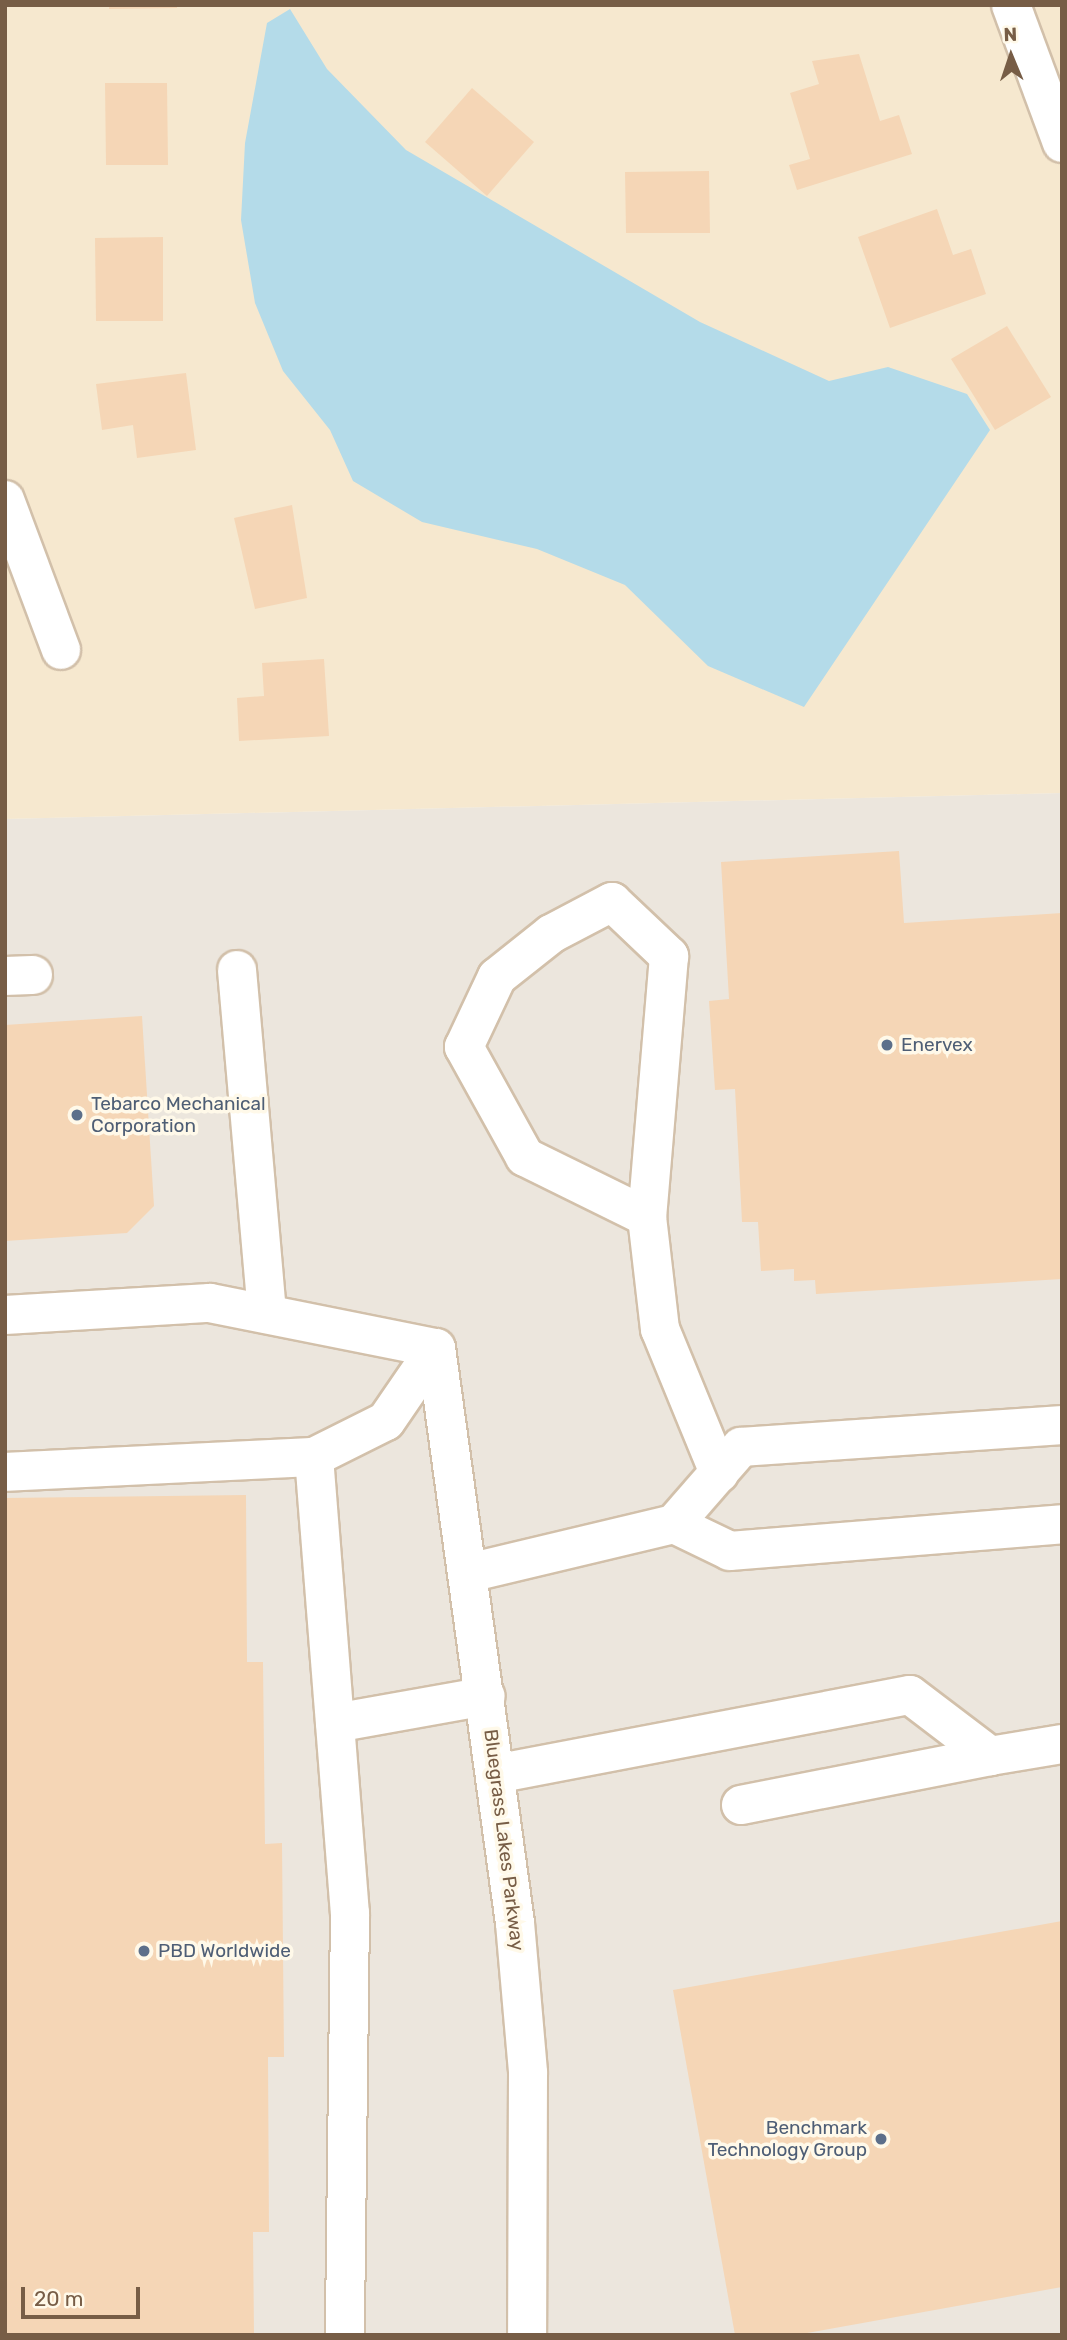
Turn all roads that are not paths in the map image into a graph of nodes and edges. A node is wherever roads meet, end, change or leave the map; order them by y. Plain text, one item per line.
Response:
1 (1011, 5) edge
2 (1062, 143) edge
3 (5, 500) edge
4 (61, 650) dead end
5 (237, 970) dead end
6 (647, 1217) junction
7 (267, 1314) junction
8 (5, 1315) edge
9 (436, 1348) junction
10 (1062, 1425) edge
11 (314, 1457) junction
12 (5, 1472) edge
13 (719, 1473) junction
14 (674, 1524) junction
15 (1062, 1524) edge
16 (468, 1573) junction
17 (486, 1696) junction
18 (335, 1723) junction
19 (1062, 1744) edge
20 (990, 1756) junction
21 (495, 1774) junction
22 (741, 1805) dead end
23 (345, 2335) edge
24 (527, 2335) edge

1 - 2 street
3 - 4 street
5 - 7 street
6 - 6 street
6 - 13 street
7 - 8 street
7 - 9 street
9 - 11 street
9 - 16 street, Bluegrass Lakes Parkway
10 - 13 street
11 - 12 street
11 - 18 street
13 - 14 street
14 - 15 street
14 - 16 street
16 - 17 street, Bluegrass Lakes Parkway
17 - 18 street
17 - 21 street, Bluegrass Lakes Parkway
18 - 23 street
19 - 20 street
20 - 21 street
20 - 22 street
21 - 24 street, Bluegrass Lakes Parkway

